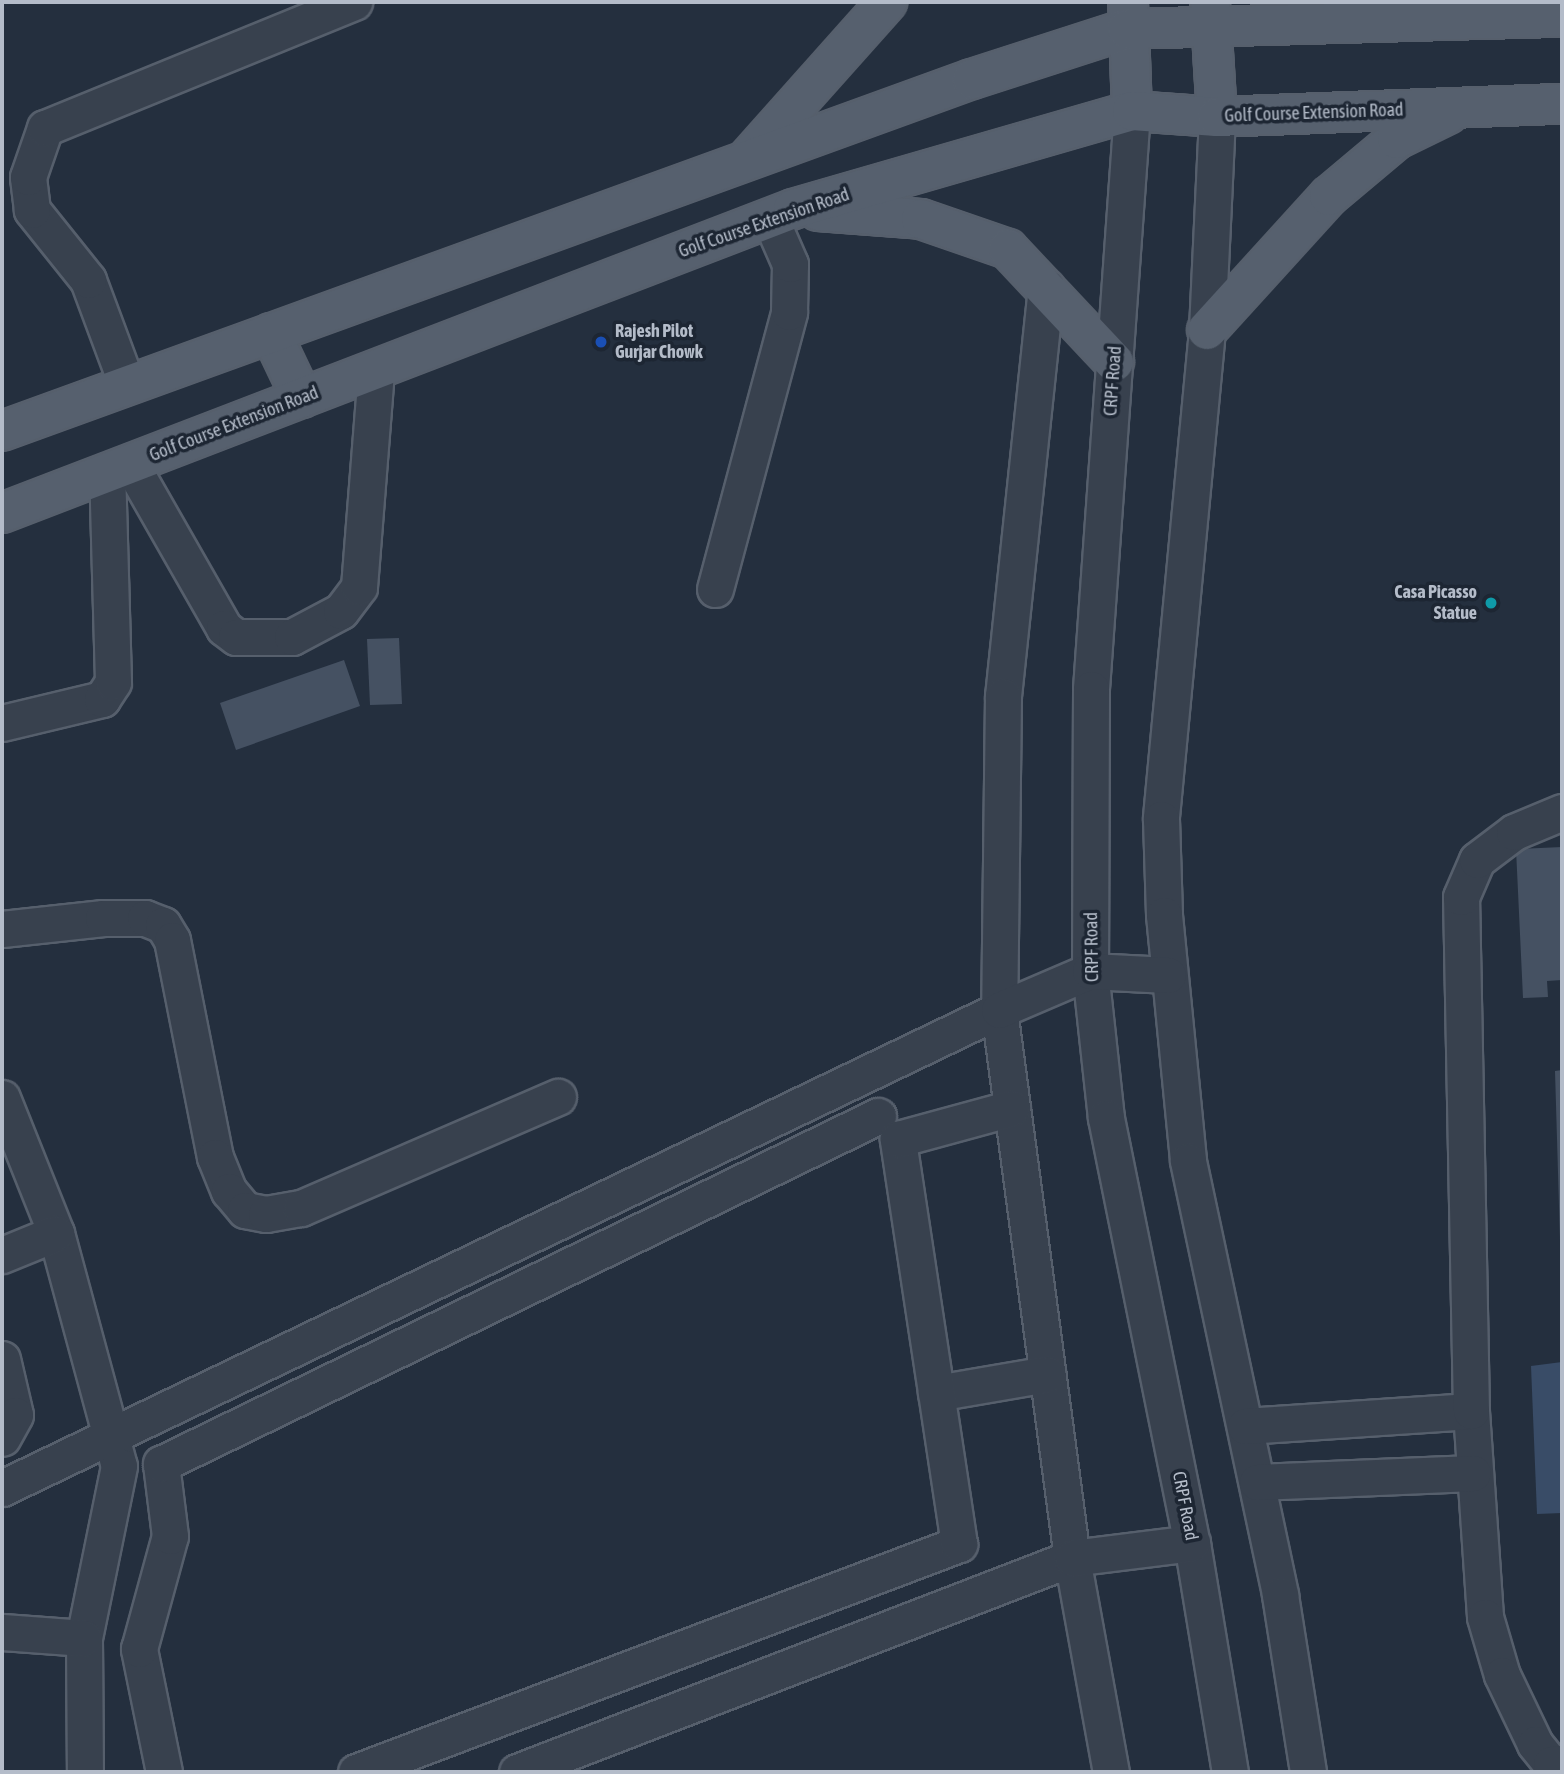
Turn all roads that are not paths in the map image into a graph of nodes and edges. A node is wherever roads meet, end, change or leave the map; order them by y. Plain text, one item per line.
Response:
1 (354, 2) edge
2 (887, 2) edge
3 (1424, 11) edge
4 (1127, 15) edge
5 (1211, 16) edge
6 (1562, 17) edge
7 (1562, 104) edge
8 (1463, 107) junction
9 (1132, 111) junction
10 (1217, 117) junction
11 (745, 161) junction
12 (782, 214) junction
13 (1046, 287) junction
14 (1208, 330) junction
15 (271, 333) junction
16 (1114, 362) junction
17 (376, 369) junction
18 (127, 385) junction
19 (302, 398) junction
20 (2, 431) edge
21 (119, 468) junction
22 (2, 513) edge
23 (715, 589) dead end
24 (2, 723) edge
25 (1562, 812) edge
26 (2, 929) edge
27 (1090, 971) junction
28 (1168, 975) junction
29 (999, 1010) junction
30 (558, 1097) dead end
31 (2, 1098) edge
32 (1012, 1108) junction
33 (878, 1116) dead end
34 (14, 1166) edge
35 (56, 1233) junction
36 (2, 1255) edge
37 (2, 1359) edge
38 (1047, 1374) junction
39 (936, 1393) junction
40 (1471, 1411) junction
41 (1245, 1426) junction
42 (113, 1431) junction
43 (2, 1438) edge
44 (1473, 1473) junction
45 (1257, 1482) junction
46 (2, 1488) edge
47 (1192, 1543) junction
48 (1072, 1558) junction
49 (2, 1632) edge
50 (84, 1638) junction
51 (1557, 1766) edge
52 (85, 1772) edge
53 (164, 1772) edge
54 (356, 1772) edge
55 (517, 1772) edge
56 (1111, 1772) edge
57 (1230, 1772) edge
58 (1308, 1772) edge

1 - 18 street
2 - 11 main road
3 - 5 main road
3 - 6 main road
4 - 5 main road
4 - 9 main road
4 - 11 main road
5 - 10 main road
7 - 8 main road, Golf Course Extension Road
8 - 10 main road, Golf Course Extension Road
8 - 14 main road
9 - 10 main road, Golf Course Extension Road
9 - 12 main road, Golf Course Extension Road
9 - 16 street, CRPF Road
10 - 14 street
11 - 15 main road
12 - 13 main road
12 - 17 main road, Golf Course Extension Road
12 - 23 street
13 - 16 main road
13 - 29 street
14 - 28 street
15 - 18 main road
15 - 19 main road
16 - 27 street, CRPF Road
17 - 19 main road, Golf Course Extension Road
17 - 21 street
18 - 20 main road
19 - 21 main road, Golf Course Extension Road
21 - 22 main road, Golf Course Extension Road
21 - 24 street
25 - 40 street
26 - 30 street
27 - 28 street
27 - 29 street
27 - 47 street, CRPF Road
28 - 41 street
29 - 32 street
29 - 42 street
31 - 34 street
32 - 38 street
32 - 39 street
33 - 53 street
34 - 35 street
35 - 36 street
35 - 42 street
37 - 43 street
38 - 39 street
38 - 48 street
39 - 54 street
40 - 41 street
40 - 44 street
41 - 45 street
42 - 46 street
42 - 50 street
44 - 45 street
44 - 51 street
45 - 58 street
47 - 48 street
47 - 57 street, CRPF Road
48 - 55 street
48 - 56 street
49 - 50 street
50 - 52 street

